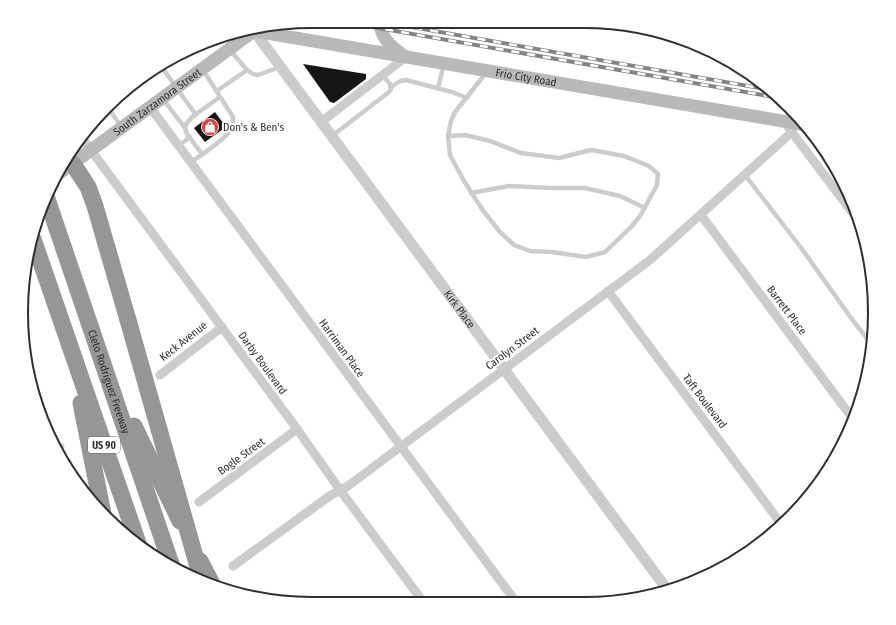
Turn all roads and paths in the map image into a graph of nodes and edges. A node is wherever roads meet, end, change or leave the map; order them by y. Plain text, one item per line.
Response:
1 (380, 28) edge
2 (263, 32) edge
3 (255, 34) edge
4 (243, 37) edge
5 (229, 48) junction
6 (406, 57) junction
7 (444, 64) junction
8 (280, 67) junction
9 (202, 68) junction
10 (163, 70) edge
11 (246, 70) junction
12 (487, 71) junction
13 (383, 76) junction
14 (176, 87) junction
15 (391, 87) junction
16 (438, 88) junction
17 (217, 91) junction
18 (220, 97) junction
19 (162, 98) junction
20 (467, 98) junction
21 (150, 107) junction
22 (111, 112) edge
23 (196, 115) junction
24 (784, 121) junction
25 (321, 122) junction
26 (795, 123) edge
27 (122, 128) junction
28 (185, 128) junction
29 (792, 132) junction
30 (332, 136) junction
31 (448, 136) junction
32 (190, 137) junction
33 (85, 142) edge
34 (178, 146) junction
35 (91, 151) junction
36 (202, 154) junction
37 (191, 162) junction
38 (67, 168) edge
39 (745, 175) junction
40 (471, 193) junction
41 (846, 204) edge
42 (49, 206) edge
43 (645, 208) junction
44 (701, 214) junction
45 (36, 247) edge
46 (608, 291) junction
47 (222, 327) junction
48 (867, 338) edge
49 (69, 344) junction
50 (104, 364) junction
51 (504, 370) junction
52 (160, 375) dead end
53 (849, 414) edge
54 (297, 429) junction
55 (401, 447) junction
56 (340, 490) junction
57 (101, 502) edge
58 (198, 502) dead end
59 (778, 520) edge
60 (135, 535) edge
61 (169, 558) edge
62 (233, 566) dead end
63 (200, 573) edge
64 (208, 577) edge
65 (664, 585) edge
66 (420, 597) edge
67 (512, 597) edge

1 - 6 main road
2 - 6 main road, Frio City Road
3 - 8 street, Kirk Place
4 - 5 main road, South Zarzamora Street
5 - 9 main road, South Zarzamora Street
5 - 11 lane
6 - 7 main road, Frio City Road
6 - 13 street
7 - 12 main road, Frio City Road
7 - 16 lane
8 - 11 lane
8 - 25 street, Kirk Place
9 - 14 main road, South Zarzamora Street
9 - 17 lane
10 - 14 lane
11 - 17 lane
12 - 20 lane
12 - 24 main road, Frio City Road
13 - 15 lane
13 - 25 street
14 - 19 main road, South Zarzamora Street
14 - 23 lane
15 - 16 lane
15 - 30 lane
16 - 20 lane
17 - 18 lane
18 - 23 lane
18 - 36 lane
19 - 21 main road, South Zarzamora Street
19 - 28 lane
20 - 31 lane
21 - 27 main road, South Zarzamora Street
21 - 34 street, Harriman Place
22 - 27 lane
23 - 28 lane
24 - 26 main road, Frio City Road
24 - 29 street
25 - 30 street, Kirk Place
27 - 35 main road, South Zarzamora Street
28 - 32 lane
29 - 39 street, Carolyn Street
29 - 41 street
30 - 51 street, Kirk Place
31 - 40 lane
31 - 43 lane
32 - 34 lane
32 - 36 lane
33 - 35 street, Darby Boulevard
34 - 37 street, Harriman Place
35 - 38 main road, South Zarzamora Street
35 - 47 street, Darby Boulevard
36 - 37 lane
37 - 55 street, Harriman Place
38 - 63 highway, bridge
39 - 44 street, Carolyn Street
39 - 48 lane
40 - 43 lane
40 - 43 lane
42 - 50 highway, Cleto Rodriguez Freeway / US 90
44 - 46 street, Carolyn Street
44 - 53 street, Barrett Place
45 - 49 highway, US 90
46 - 51 street, Carolyn Street
46 - 59 street, Taft Boulevard
47 - 52 street, Keck Avenue
47 - 54 street, Darby Boulevard
49 - 57 highway
49 - 60 highway, US 90
50 - 61 highway, Cleto Rodriguez Freeway / US 90
50 - 64 highway
51 - 55 street, Carolyn Street
51 - 65 street, Kirk Place
54 - 56 street, Darby Boulevard
54 - 58 street, Bogle Street
55 - 56 street, Carolyn Street
55 - 67 street, Harriman Place
56 - 62 street, Carolyn Street
56 - 66 street, Darby Boulevard

